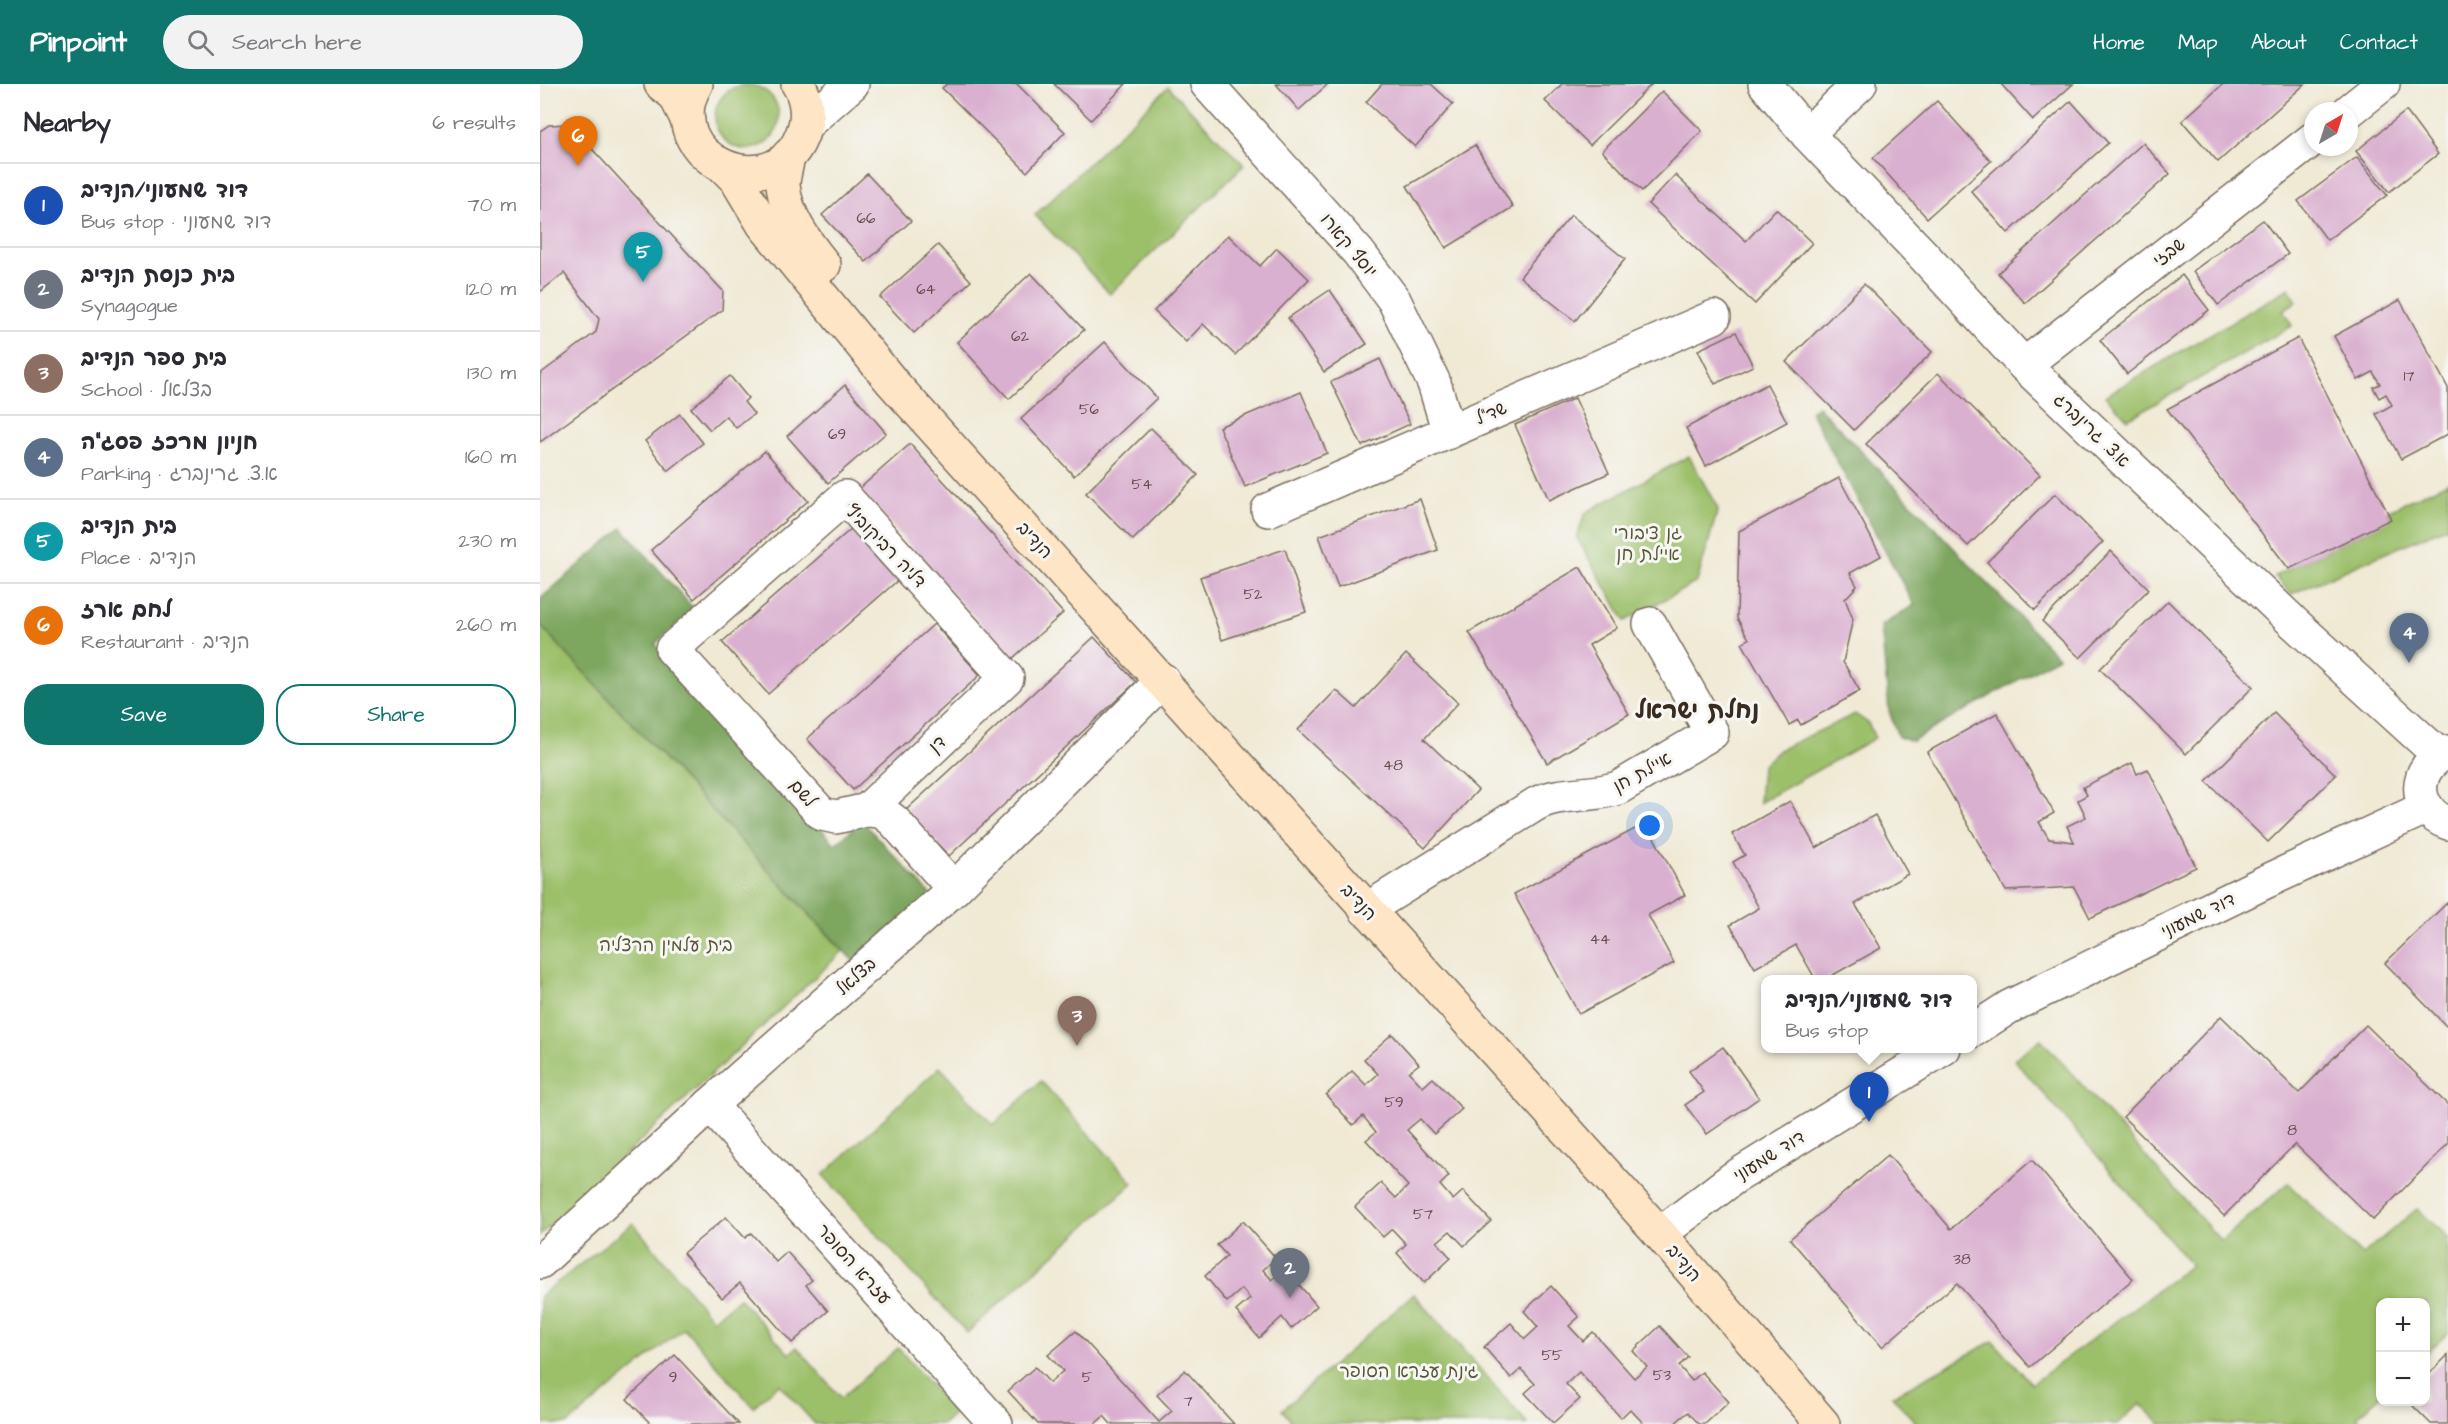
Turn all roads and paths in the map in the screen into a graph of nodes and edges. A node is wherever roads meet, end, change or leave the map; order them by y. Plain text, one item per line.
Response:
1 (661, 84) edge
2 (696, 84) edge
3 (798, 84) edge
4 (852, 84) edge
5 (1207, 84) edge
6 (1765, 84) edge
7 (1860, 84) edge
8 (2383, 84) edge
9 (2358, 104) edge
10 (688, 121) junction
11 (806, 124) junction
12 (1807, 134) junction
13 (2304, 146) edge
14 (788, 156) junction
15 (723, 166) junction
16 (1714, 317) dead end
17 (2024, 365) junction
18 (892, 382) junction
19 (1449, 432) junction
20 (1268, 510) dead end
21 (1650, 624) dead end
22 (672, 649) joint
23 (1007, 678) joint
24 (1163, 680) junction
25 (2443, 754) edge
26 (867, 810) junction
27 (2438, 815) edge
28 (954, 889) junction
29 (1366, 910) junction
30 (1977, 1028) edge
31 (1936, 1053) edge
32 (710, 1104) junction
33 (1660, 1234) junction
34 (540, 1262) edge
35 (992, 1423) edge
36 (1823, 1424) edge

1 - 10 street
2 - 10 street
3 - 11 street
4 - 11 street
5 - 19 street, יוסף קארו
6 - 12 street, א.צ. גרינברג
7 - 12 street
8 - 9 street
10 - 15 street
11 - 14 street
12 - 17 street, א.צ. גרינברג
13 - 17 street, שבזי
14 - 15 street
14 - 18 street, הנדיב
15 - 18 street, הנדיב
16 - 19 street, שד"ל
17 - 25 street, א.צ. גרינברג
18 - 24 street, הנדיב
19 - 20 street, שד"ל
21 - 29 street, איילת חן
22 - 23 street, 'דליה רביקוביץ
22 - 26 street, לשם
23 - 26 street, דן
24 - 28 street, בצלאל
24 - 29 street, הנדיב
25 - 27 street
26 - 28 street
27 - 30 street, דוד שמעוני
28 - 32 street, בצלאל
29 - 33 street, הנדיב
31 - 33 street, דוד שמעוני
32 - 34 street, בצלאל
32 - 35 street, עזרא הסופר
33 - 36 street, הנדיב

